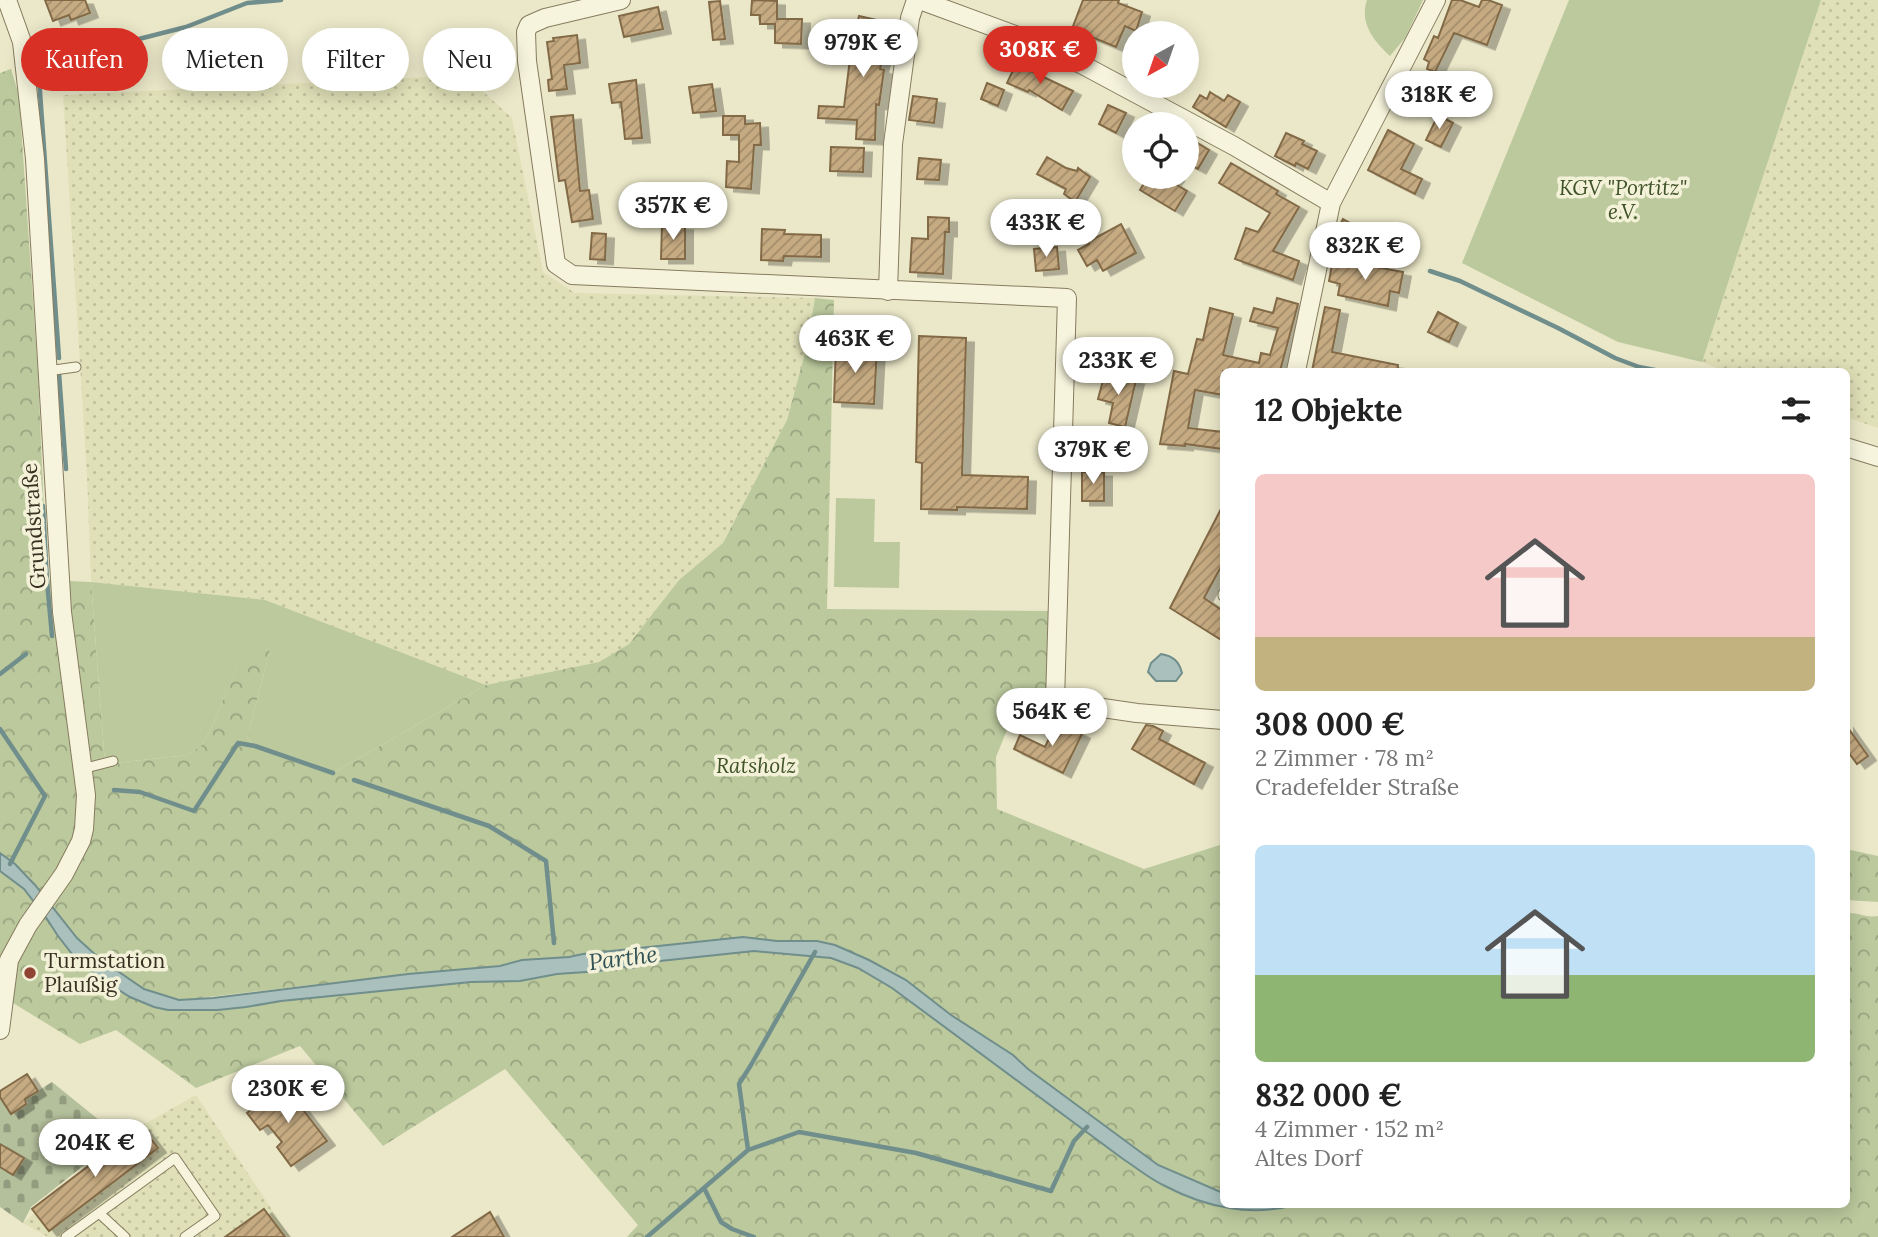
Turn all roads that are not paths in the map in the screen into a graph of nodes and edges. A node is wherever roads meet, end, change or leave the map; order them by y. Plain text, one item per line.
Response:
1 (7, 0) edge
2 (621, 0) edge
3 (918, 0) edge
4 (1436, 0) edge
5 (1331, 204) junction
6 (888, 291) junction
7 (76, 367) dead end
8 (1297, 368) edge
9 (47, 371) junction
10 (1850, 448) edge
11 (1878, 457) edge
12 (1220, 720) edge
13 (113, 761) dead end
14 (82, 769) junction
15 (0, 1030) edge
16 (99, 1213) junction
17 (66, 1237) edge
18 (125, 1237) edge
19 (185, 1237) edge

1 - 9 street, Grundstraße
2 - 6 street
3 - 5 street
3 - 6 street
4 - 5 street
5 - 8 street
6 - 12 street
7 - 9 lane
9 - 14 street, Grundstraße
10 - 11 street
13 - 14 lane
14 - 15 street, Grundstraße
16 - 17 lane
16 - 18 lane
16 - 19 lane

